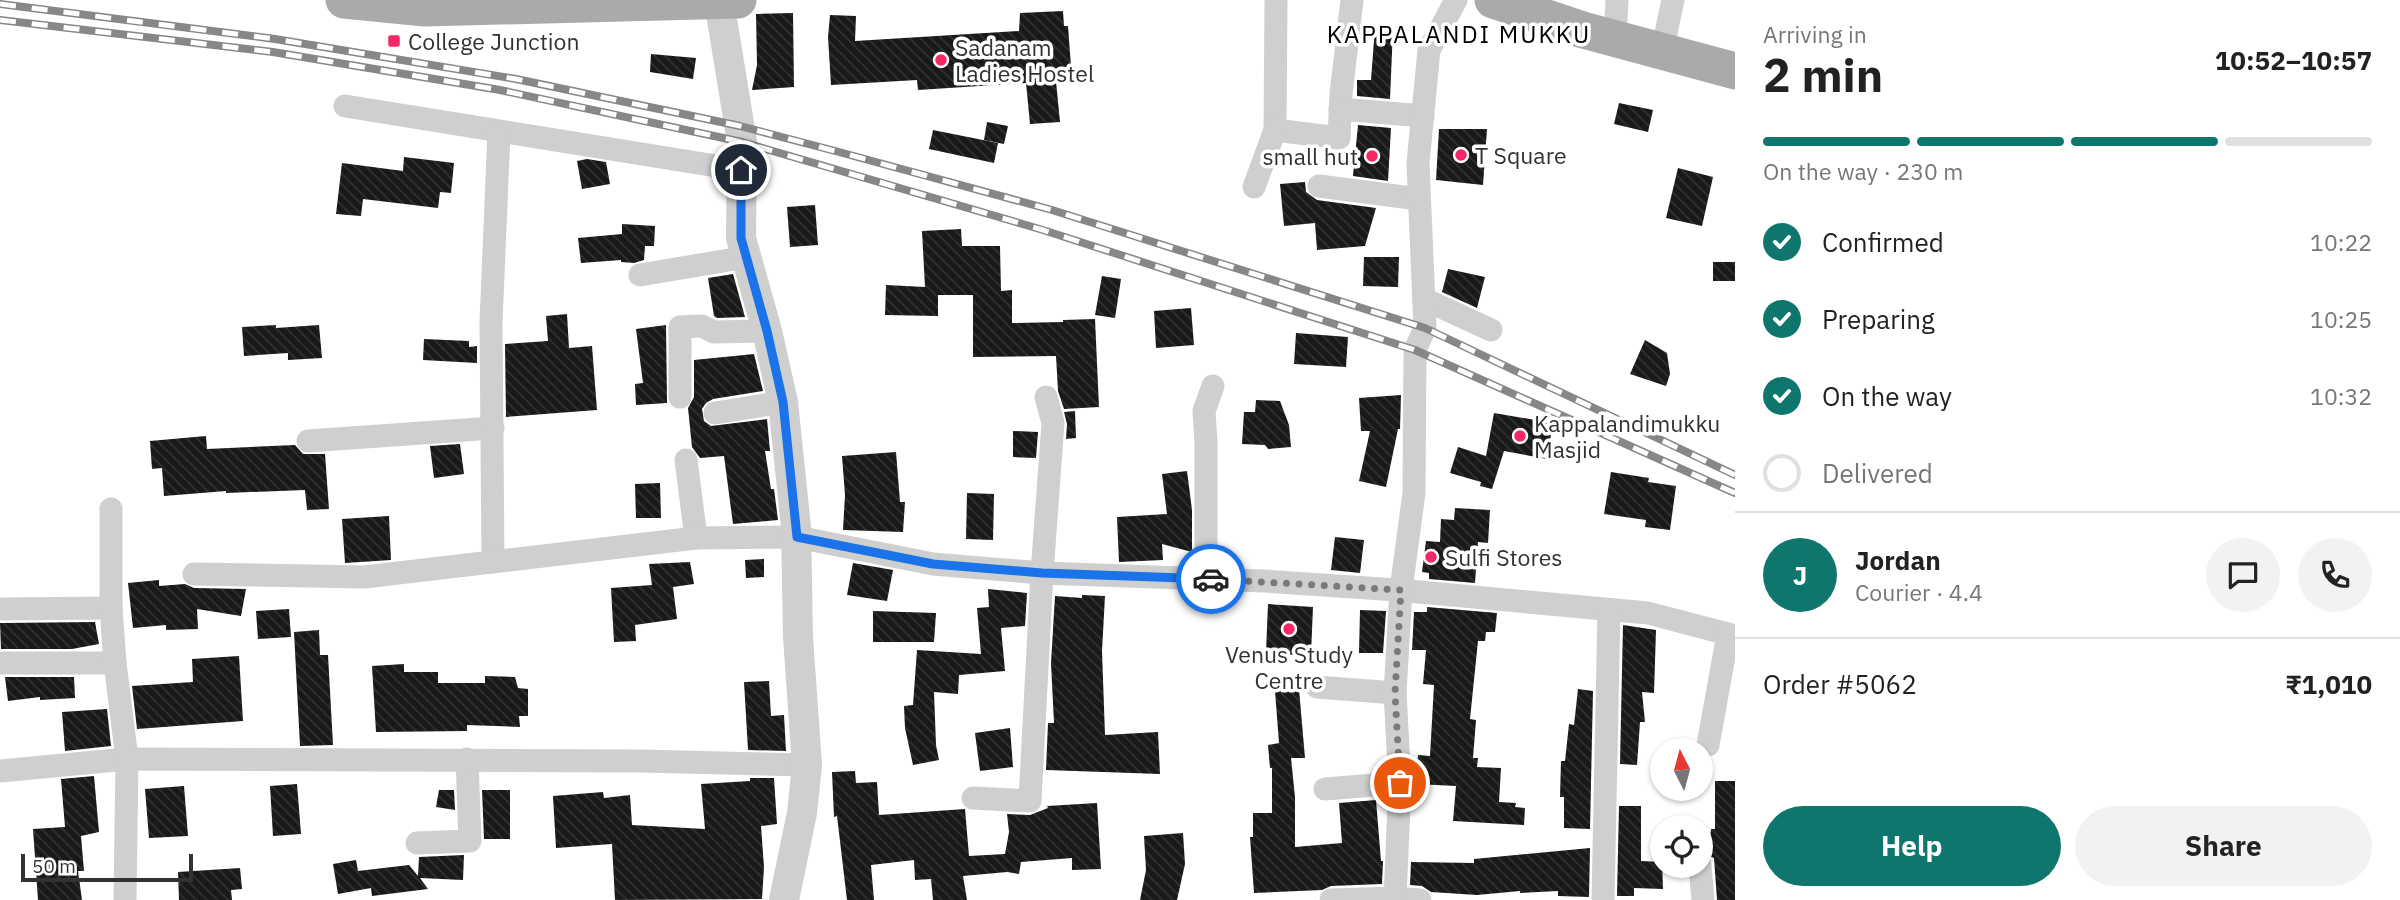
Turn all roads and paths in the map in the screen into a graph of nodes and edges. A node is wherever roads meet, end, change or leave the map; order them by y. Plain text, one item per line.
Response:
1 (344, 0) edge
2 (738, 0) edge
3 (1276, 0) edge
4 (1352, 0) edge
5 (1456, 0) edge
6 (1493, 0) edge
7 (1618, 0) edge
8 (1673, 0) edge
9 (719, 1) edge
10 (1615, 39) junction
11 (1662, 52) junction
12 (1735, 71) edge
13 (345, 106) dead end
14 (1340, 109) junction
15 (1423, 116) junction
16 (1275, 130) junction
17 (499, 132) junction
18 (741, 170) junction
19 (1319, 186) dead end
20 (1254, 187) dead end
21 (1419, 199) junction
22 (747, 257) junction
23 (640, 275) dead end
24 (1424, 299) junction
25 (1491, 330) dead end
26 (767, 331) junction
27 (1213, 386) dead end
28 (680, 397) dead end
29 (1046, 397) dead end
30 (783, 402) junction
31 (715, 413) dead end
32 (493, 428) junction
33 (308, 440) dead end
34 (686, 460) dead end
35 (111, 509) dead end
36 (797, 537) junction
37 (696, 538) junction
38 (493, 562) junction
39 (194, 573) dead end
40 (1042, 573) junction
41 (1206, 579) junction
42 (1401, 590) junction
43 (111, 608) junction
44 (0, 609) edge
45 (1609, 610) junction
46 (1732, 635) edge
47 (0, 663) edge
48 (114, 663) junction
49 (1317, 687) dead end
50 (1395, 693) junction
51 (1710, 738) edge
52 (127, 759) junction
53 (467, 759) junction
54 (807, 765) junction
55 (0, 771) edge
56 (1400, 783) junction
57 (1325, 789) dead end
58 (973, 798) dead end
59 (417, 843) dead end
60 (1701, 878) edge
61 (1395, 898) junction
62 (125, 900) edge
63 (784, 900) edge
64 (1331, 900) edge
65 (1420, 900) edge
66 (1603, 900) edge
67 (1703, 900) edge

1 - 9 main road
2 - 9 main road
3 - 16 street
4 - 14 street
5 - 15 street
6 - 10 main road
7 - 10 street
8 - 11 street
9 - 18 street
10 - 11 main road
11 - 12 main road
13 - 17 street
14 - 15 street
14 - 16 street
15 - 21 street
16 - 20 street
17 - 18 street
17 - 32 street
18 - 22 street
19 - 21 street
21 - 24 street
22 - 23 street
22 - 26 street
24 - 25 street
24 - 42 street
26 - 28 street
26 - 30 street
27 - 41 street
29 - 40 street
30 - 31 street
30 - 36 street
32 - 33 street
32 - 38 street
34 - 37 street
35 - 43 street
36 - 37 street
36 - 40 street
36 - 54 street
37 - 38 street
38 - 39 street
40 - 41 street
40 - 58 street
41 - 42 street
42 - 45 street
42 - 50 street
43 - 44 street
43 - 48 street
45 - 46 street
45 - 66 street
46 - 51 street
47 - 48 street
48 - 52 street
49 - 50 street
50 - 56 street
52 - 53 street
52 - 55 street
52 - 62 street
53 - 54 street
53 - 59 street
54 - 63 street
56 - 57 street
56 - 61 street
60 - 67 street
61 - 64 street
61 - 65 street

